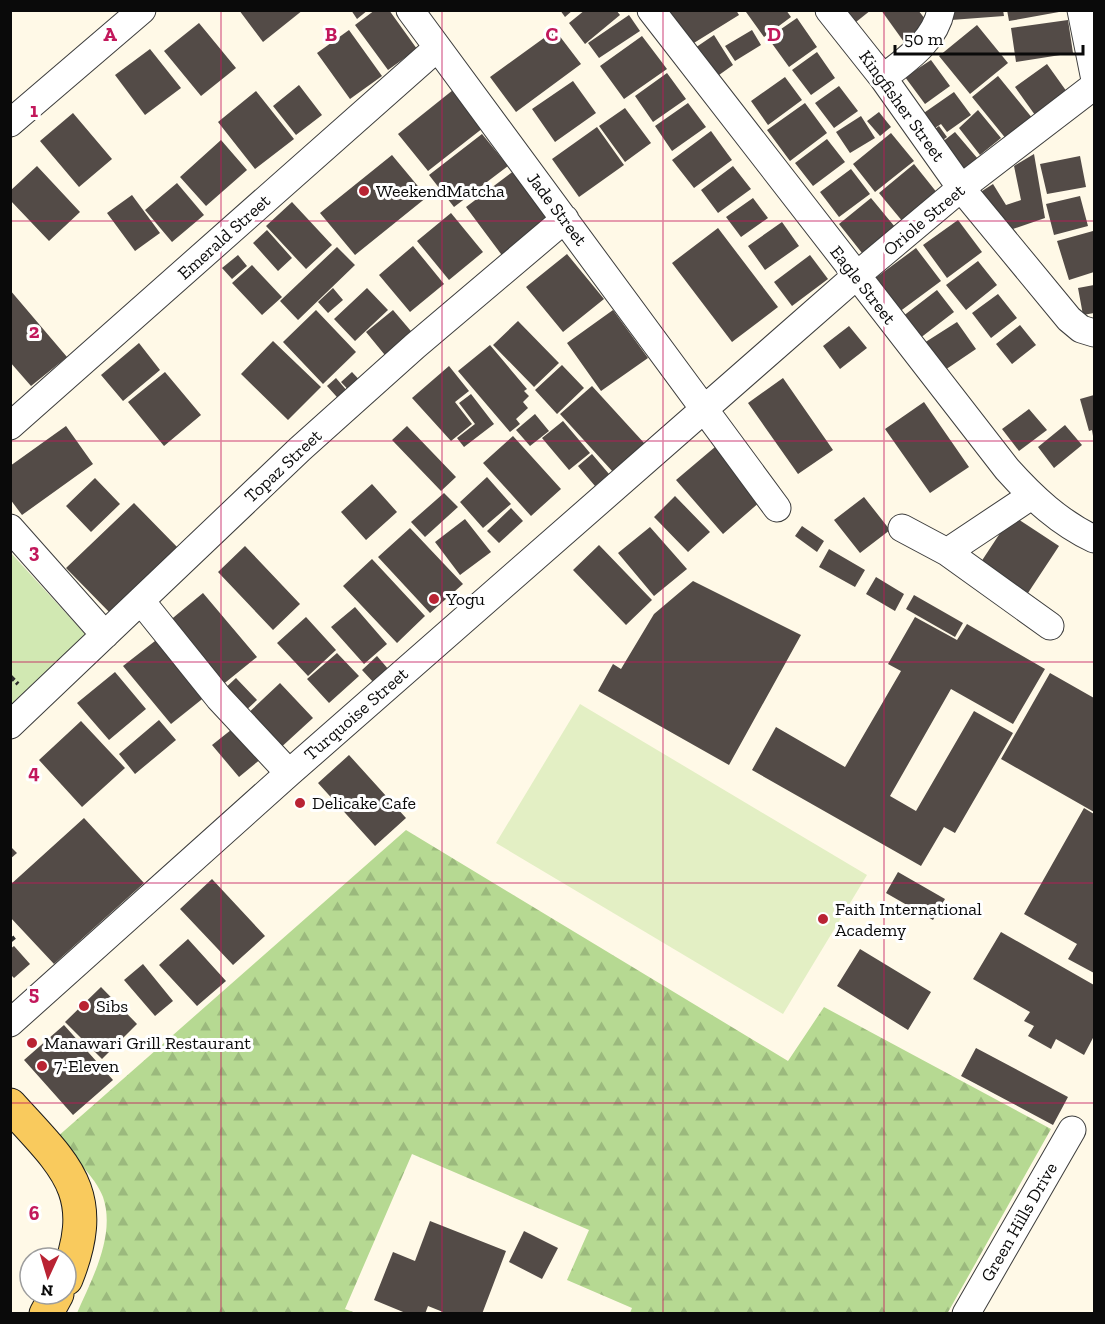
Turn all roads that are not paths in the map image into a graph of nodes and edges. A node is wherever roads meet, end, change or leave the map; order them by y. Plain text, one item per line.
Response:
1 (142, 10) edge
2 (410, 10) edge
3 (651, 10) edge
4 (829, 10) edge
5 (941, 10) edge
6 (1081, 10) edge
7 (437, 48) junction
8 (1095, 75) edge
9 (883, 78) junction
10 (1095, 86) edge
11 (10, 123) edge
12 (961, 189) junction
13 (565, 219) junction
14 (856, 276) junction
15 (1095, 333) edge
16 (704, 409) junction
17 (10, 426) edge
18 (1031, 496) junction
19 (777, 508) dead end
20 (10, 528) edge
21 (902, 528) dead end
22 (1095, 539) edge
23 (947, 552) junction
24 (141, 601) junction
25 (1050, 626) dead end
26 (105, 635) junction
27 (10, 725) edge
28 (289, 773) junction
29 (10, 1023) edge
30 (10, 1105) edge
31 (1072, 1130) dead end
32 (77, 1246) edge
33 (966, 1314) edge

1 - 11 street
2 - 7 street, Jade Street
3 - 14 street, Eagle Street
4 - 9 street, Kingfisher Street
5 - 9 street
6 - 8 street
7 - 13 street, Jade Street
7 - 17 street, Emerald Street
9 - 12 street, Kingfisher Street
10 - 12 street, Oriole Street
12 - 14 street, Oriole Street
12 - 15 street, Kingfisher Street
13 - 16 street, Jade Street
13 - 24 street, Topaz Street
14 - 16 street, Oriole Street
14 - 18 street, Eagle Street
16 - 19 street, Jade Street
16 - 28 street, Turquoise Street
18 - 22 street, Eagle Street
18 - 23 street
20 - 26 street
21 - 23 street
23 - 25 street
24 - 26 street, Topaz Street
24 - 28 street
26 - 27 street, Topaz Street
28 - 29 street, Turquoise Street
30 - 32 main road
31 - 33 street, Green Hills Drive

